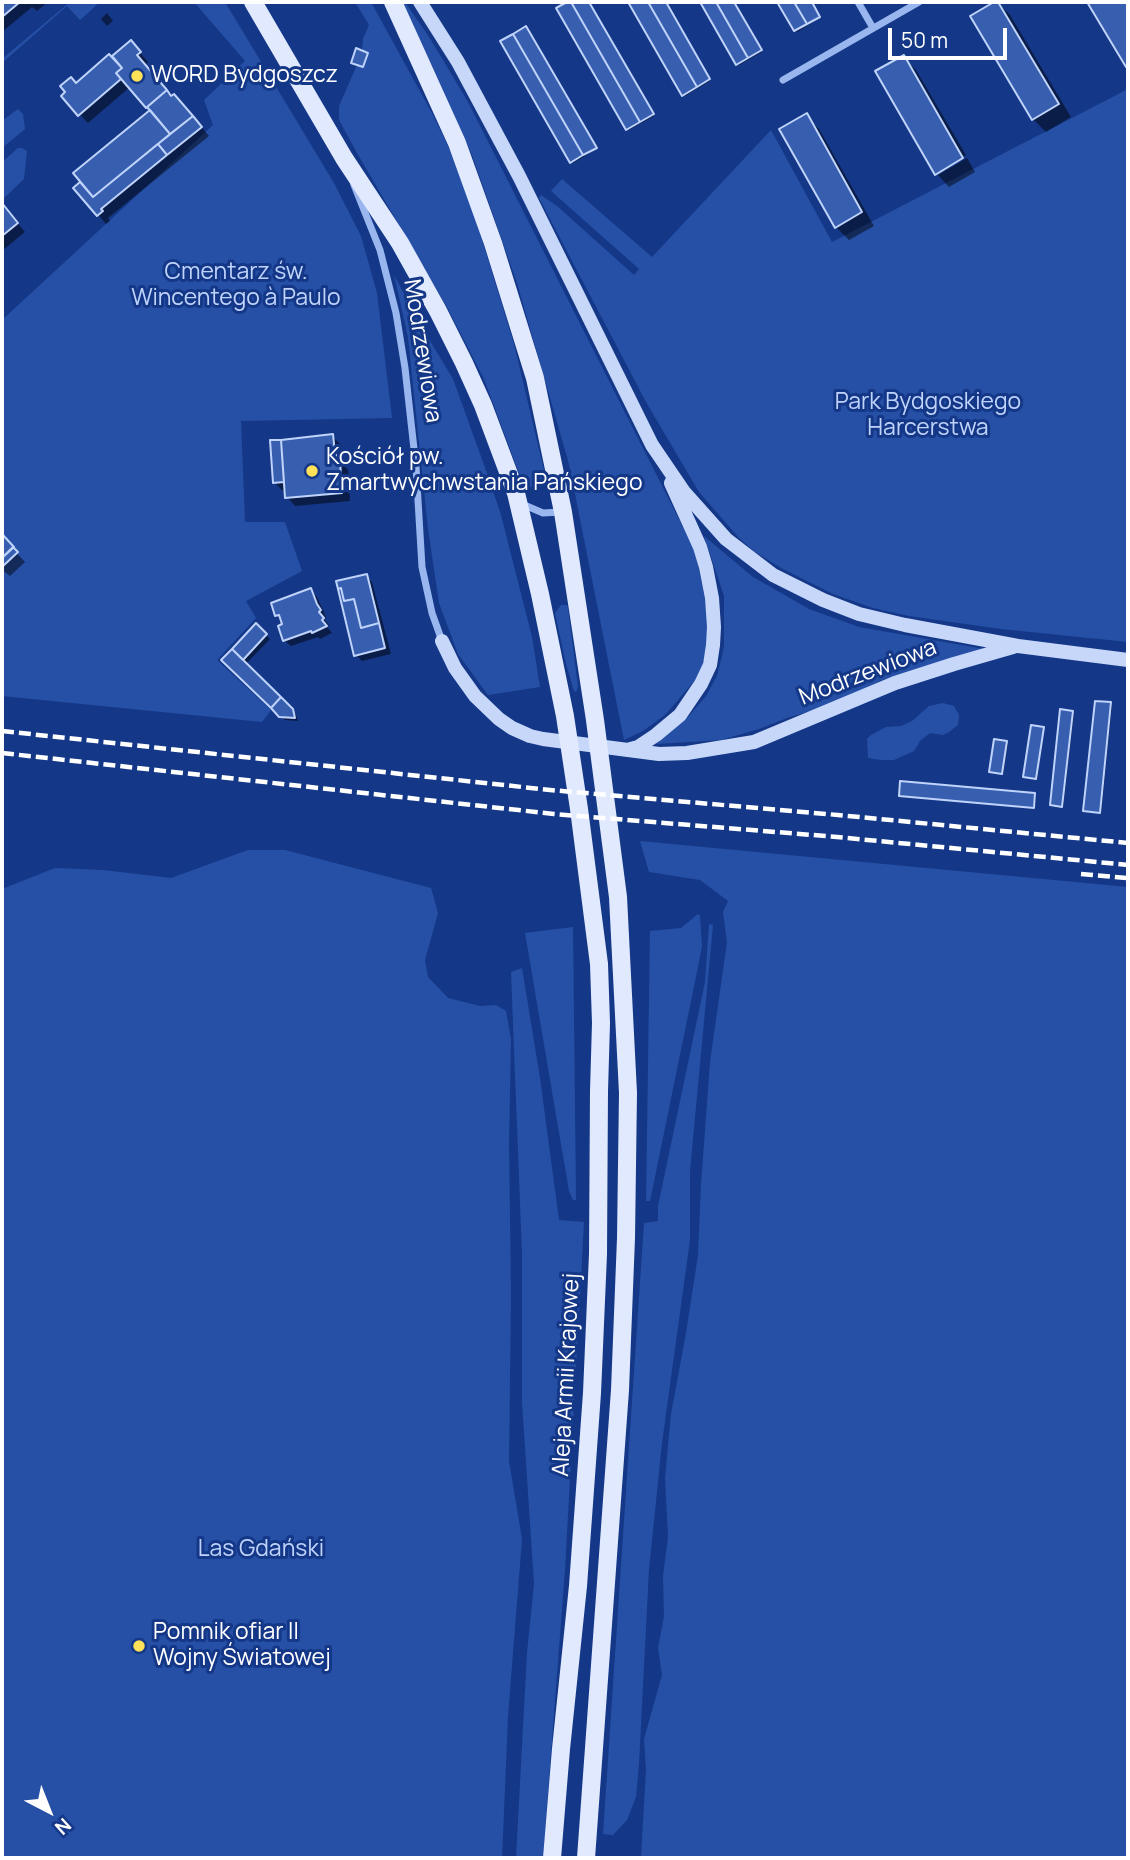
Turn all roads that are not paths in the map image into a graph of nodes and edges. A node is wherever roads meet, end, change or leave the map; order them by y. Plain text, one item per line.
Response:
1 (253, 2) edge
2 (393, 2) edge
3 (420, 2) edge
4 (858, 2) edge
5 (919, 2) edge
6 (873, 28) junction
7 (783, 80) dead end
8 (344, 158) junction
9 (652, 445) junction
10 (518, 502) junction
11 (563, 512) junction
12 (442, 641) joint
13 (1018, 646) junction
14 (1128, 660) edge
15 (626, 751) junction
16 (552, 1858) edge
17 (586, 1858) edge

1 - 8 main road, Aleja Armii Krajowej
2 - 11 main road
3 - 9 street
4 - 6 street
5 - 6 street
6 - 7 street
8 - 10 main road, Aleja Armii Krajowej
8 - 12 street, Modrzewiowa
9 - 13 street
9 - 15 street
10 - 11 street
10 - 16 main road, Aleja Armii Krajowej
11 - 17 main road
12 - 15 street, Modrzewiowa
13 - 14 street, Modrzewiowa
13 - 15 street, Modrzewiowa

